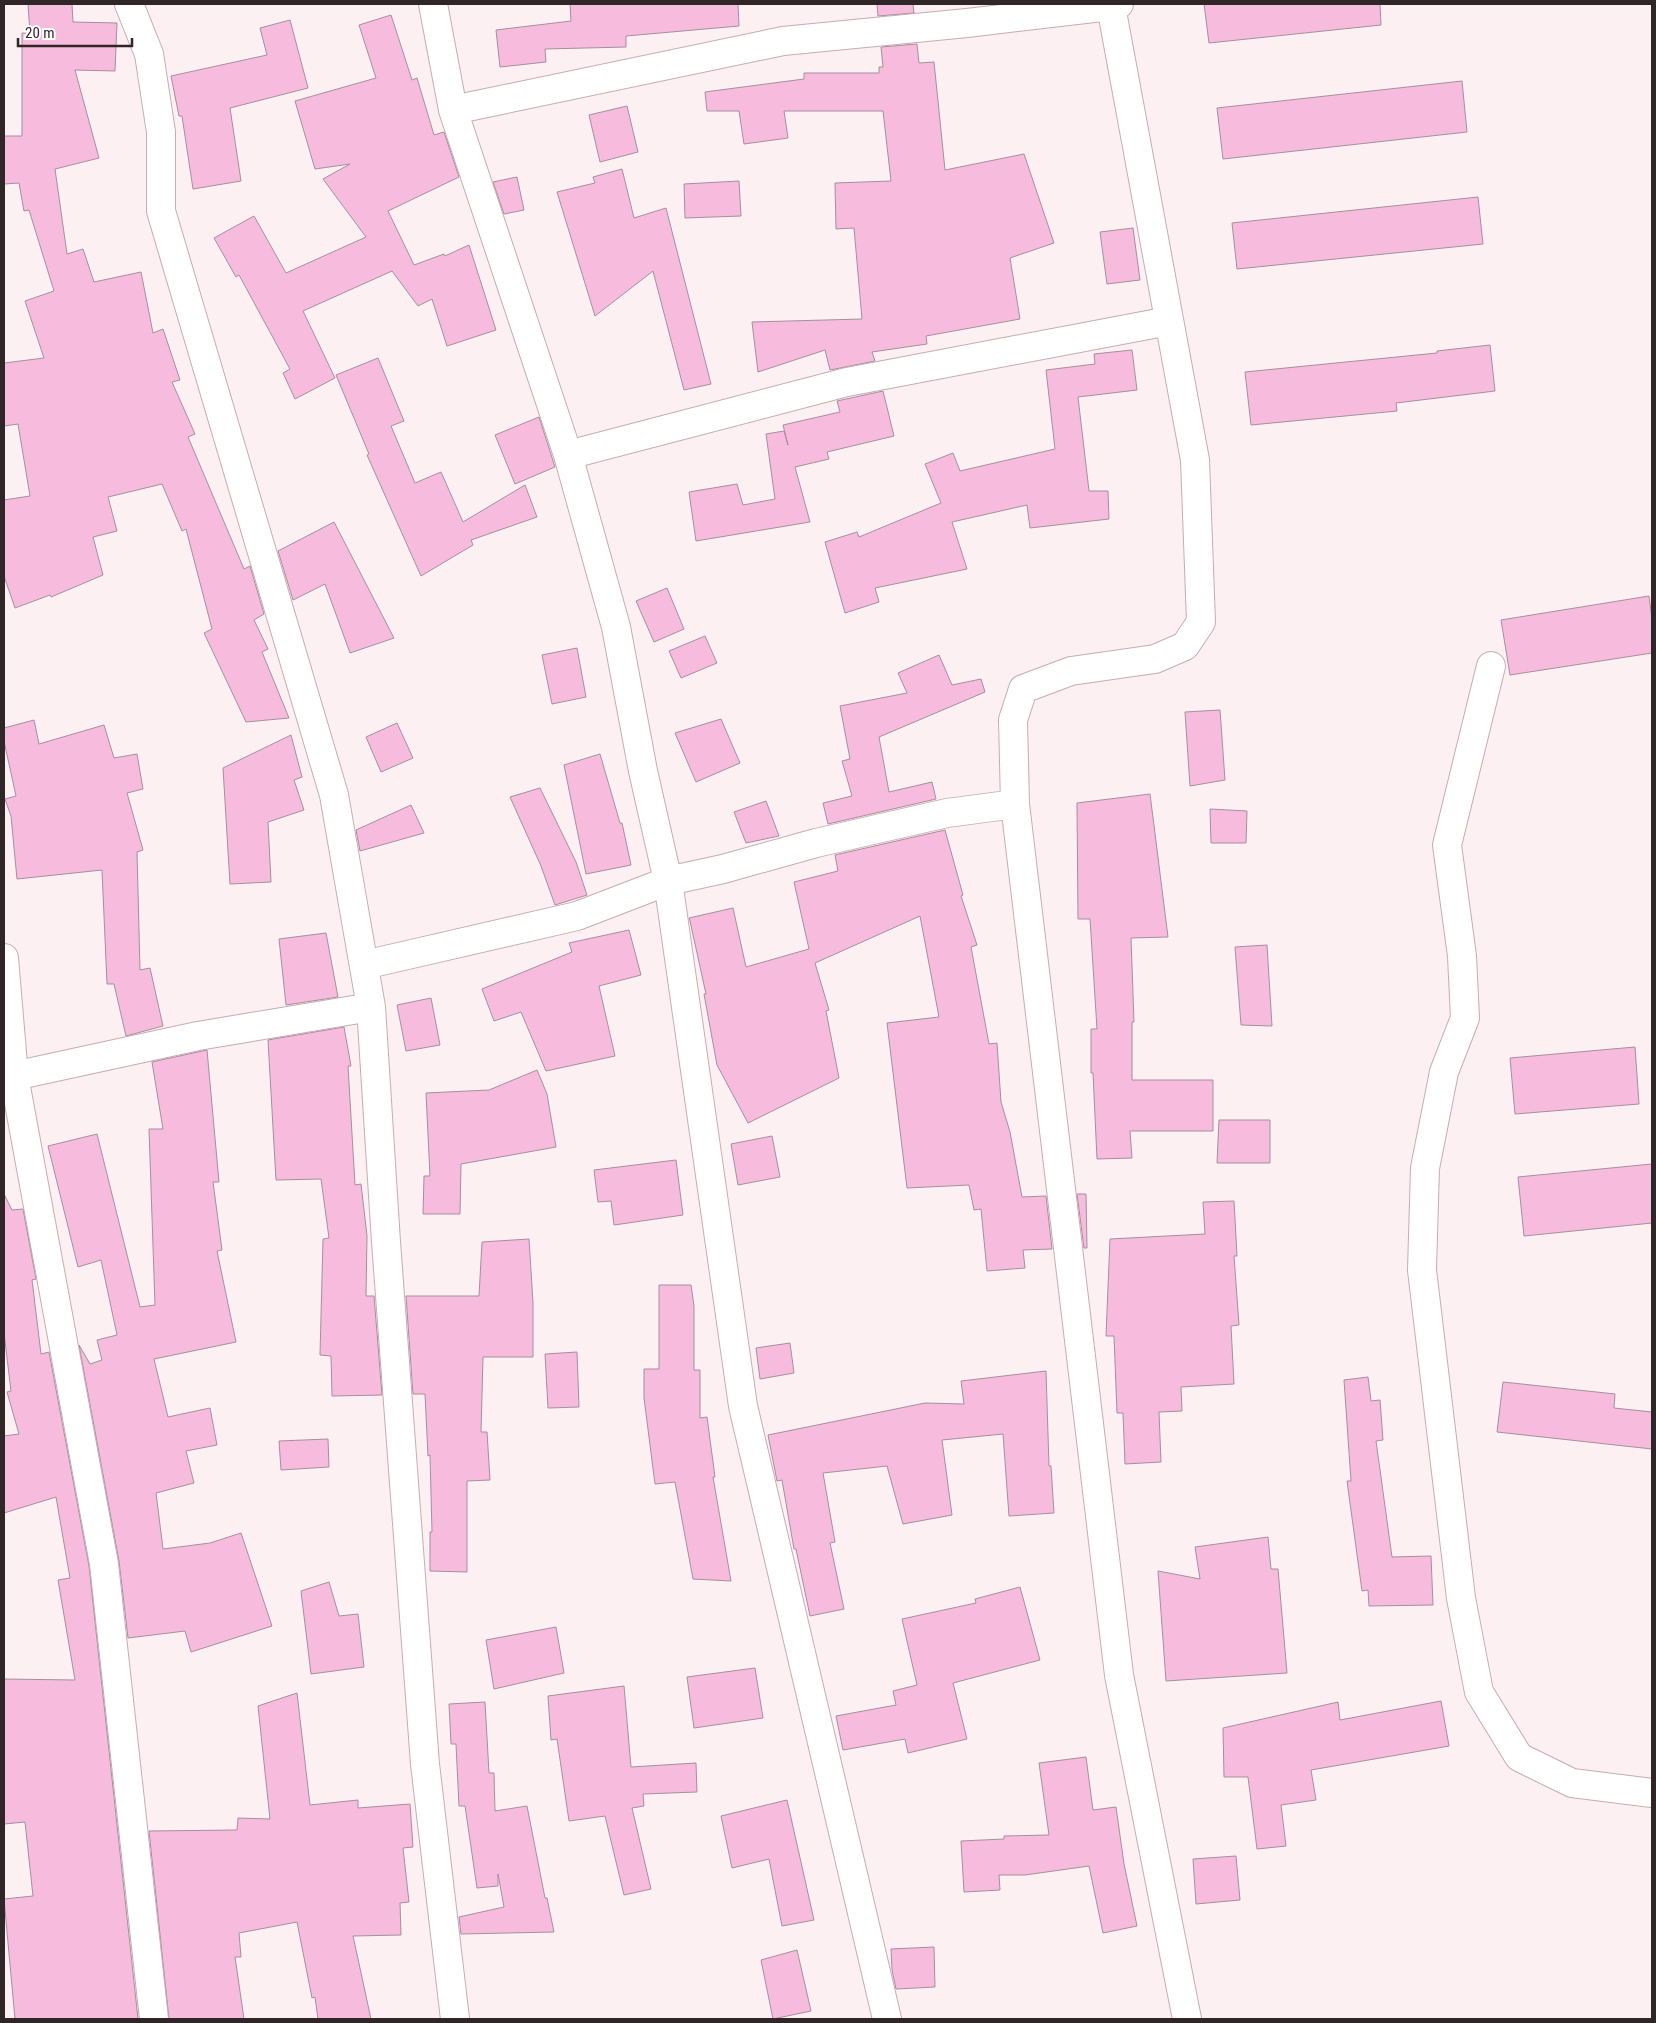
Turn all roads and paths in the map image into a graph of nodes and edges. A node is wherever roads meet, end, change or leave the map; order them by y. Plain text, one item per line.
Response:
1 (129, 4) edge
2 (433, 4) edge
3 (1115, 5) edge
4 (453, 110) junction
5 (1169, 321) junction
6 (568, 455) junction
7 (1491, 666) dead end
8 (1015, 804) junction
9 (668, 881) junction
10 (4, 958) edge
11 (364, 965) junction
12 (371, 1007) junction
13 (14, 1076) junction
14 (1652, 1793) edge
15 (154, 2019) edge
16 (455, 2019) edge
17 (887, 2019) edge
18 (1187, 2019) edge

1 - 11 street
2 - 4 street
3 - 4 street
3 - 5 street
4 - 6 street
5 - 6 street
5 - 8 street
6 - 9 street
7 - 14 street
8 - 9 street
8 - 18 street
9 - 11 street
9 - 17 street
10 - 13 street
11 - 12 street
12 - 13 street
12 - 16 street
13 - 15 street

